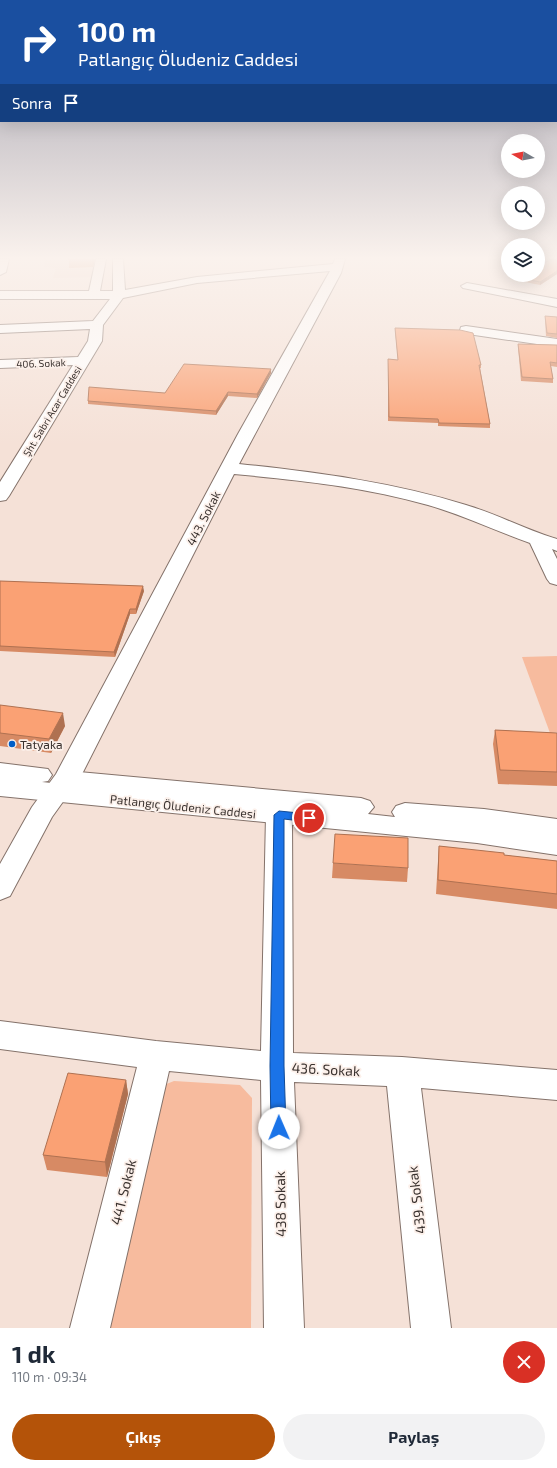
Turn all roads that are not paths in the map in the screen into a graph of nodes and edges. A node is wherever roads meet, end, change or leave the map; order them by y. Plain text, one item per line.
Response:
1 (100, 321) edge
2 (308, 321) edge
3 (97, 325) junction
4 (0, 329) edge
5 (466, 330) edge
6 (557, 342) edge
7 (83, 361) junction
8 (0, 364) edge
9 (229, 468) junction
10 (6, 476) edge
11 (0, 496) edge
12 (539, 540) junction
13 (557, 546) edge
14 (557, 579) edge
15 (0, 772) edge
16 (61, 785) junction
17 (0, 787) edge
18 (279, 815) junction
19 (557, 828) edge
20 (557, 845) edge
21 (0, 889) edge
22 (0, 1036) edge
23 (156, 1055) junction
24 (277, 1066) junction
25 (402, 1072) junction
26 (557, 1084) edge
27 (90, 1328) edge
28 (284, 1328) edge
29 (431, 1328) edge

1 - 3 street, Şht. Sabri Acar Caddesi
2 - 9 street, 443. Sokak
3 - 4 street
3 - 7 street, Şht. Sabri Acar Caddesi
5 - 6 street
7 - 8 street, 406. Sokak
7 - 10 street, Şht. Sabri Acar Caddesi
9 - 12 street
9 - 16 street, 443. Sokak
10 - 11 street, Şht. Sabri Acar Caddesi
12 - 13 street
12 - 14 street
15 - 16 street, Patlangıç Öludeniz Caddesi
16 - 17 street, Patlangıç Öludeniz Caddesi
16 - 18 street, Patlangıç Öludeniz Caddesi
16 - 19 street, Patlangıç Öludeniz Caddesi
16 - 21 street, 443. Sokak
18 - 20 street, Patlangıç Öludeniz Caddesi
18 - 24 street, 438 Sokak
22 - 23 street, 436. Sokak
23 - 24 street, 436. Sokak
23 - 27 street, 441. Sokak
24 - 25 street, 436. Sokak
24 - 28 street, 438 Sokak
25 - 26 street, 436. Sokak
25 - 29 street, 439. Sokak

